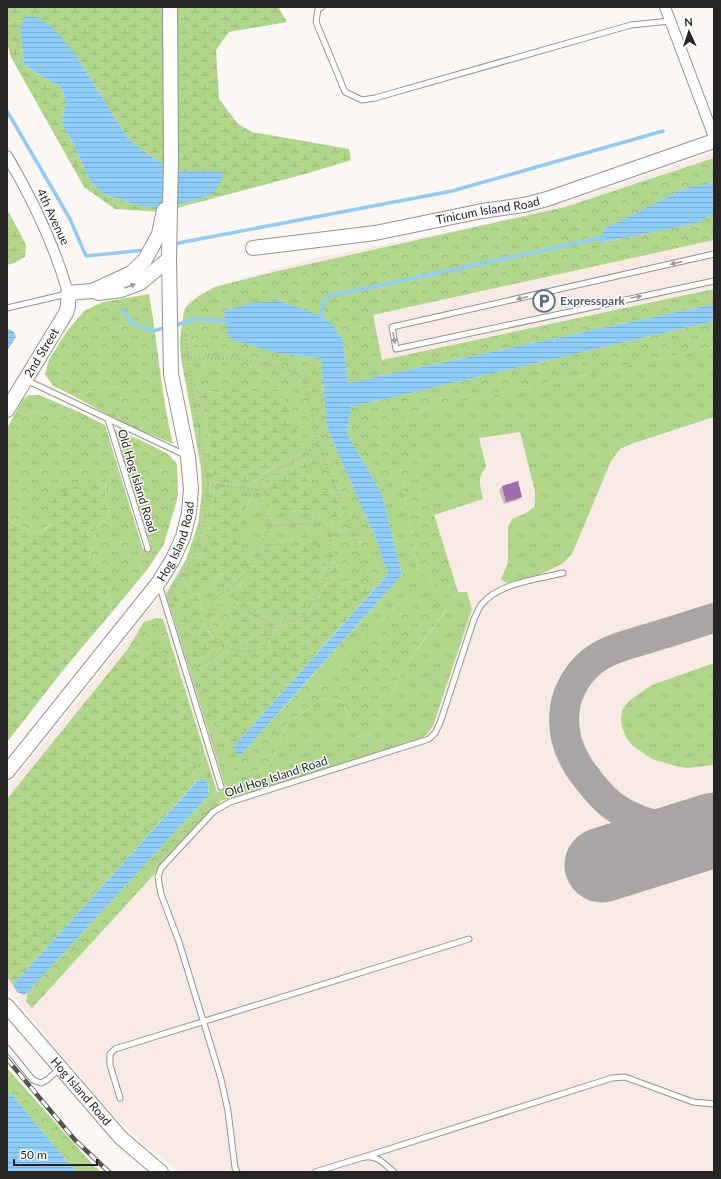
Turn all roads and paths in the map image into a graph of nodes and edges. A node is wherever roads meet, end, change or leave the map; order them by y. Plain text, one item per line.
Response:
1 (170, 7) edge
2 (322, 7) edge
3 (665, 7) edge
4 (670, 21) junction
5 (714, 137) edge
6 (714, 141) edge
7 (7, 156) edge
8 (171, 171) junction
9 (253, 248) dead end
10 (714, 254) edge
11 (169, 256) junction
12 (714, 280) edge
13 (92, 291) junction
14 (68, 293) junction
15 (7, 308) edge
16 (187, 358) dead end
17 (317, 359) dead end
18 (304, 378) junction
19 (25, 379) junction
20 (7, 410) edge
21 (108, 419) junction
22 (318, 443) junction
23 (188, 457) junction
24 (208, 484) dead end
25 (256, 490) junction
26 (270, 526) junction
27 (353, 534) junction
28 (330, 536) junction
29 (148, 549) dead end
30 (564, 573) dead end
31 (159, 582) junction
32 (372, 585) dead end
33 (228, 590) junction
34 (274, 624) junction
35 (225, 647) junction
36 (186, 671) junction
37 (7, 772) edge
38 (221, 787) dead end
39 (469, 939) dead end
40 (7, 1006) edge
41 (204, 1022) junction
42 (7, 1048) edge
43 (60, 1068) junction
44 (120, 1098) dead end
45 (714, 1104) edge
46 (364, 1156) junction
47 (161, 1172) edge
48 (237, 1172) edge
49 (314, 1172) edge
50 (394, 1172) edge

1 - 8 street
2 - 4 lane
3 - 4 street
4 - 5 street
6 - 9 street, Tinicum Island Road
7 - 14 street, 4th Avenue
8 - 11 street, Hog Island Road
8 - 13 street
10 -> 12 lane
13 -> 11 street
11 - 23 street, Hog Island Road
13 - 14 street
14 - 15 lane
14 - 19 street, 2nd Street
16 - 18 path
17 - 18 path
18 - 22 path
19 - 20 street, 2nd Street
19 - 21 lane
21 - 23 lane
21 - 29 lane, Old Hog Island Road
22 - 25 path
22 - 27 path
23 - 31 street, Hog Island Road
24 - 25 path
25 - 26 path
26 - 28 path
26 - 33 path
27 - 28 path
27 - 32 path
28 - 34 path
30 - 41 lane, Old Hog Island Road
31 - 36 lane
31 - 37 street, Hog Island Road
33 - 34 path
33 - 35 path
34 - 35 path
35 - 36 path
36 - 38 lane
39 - 41 lane
40 - 43 street, Hog Island Road
41 - 44 lane
41 - 48 lane, Old Hog Island Road
42 - 43 lane
43 - 47 street, Hog Island Road
45 - 46 lane
46 - 49 lane
46 - 50 lane

